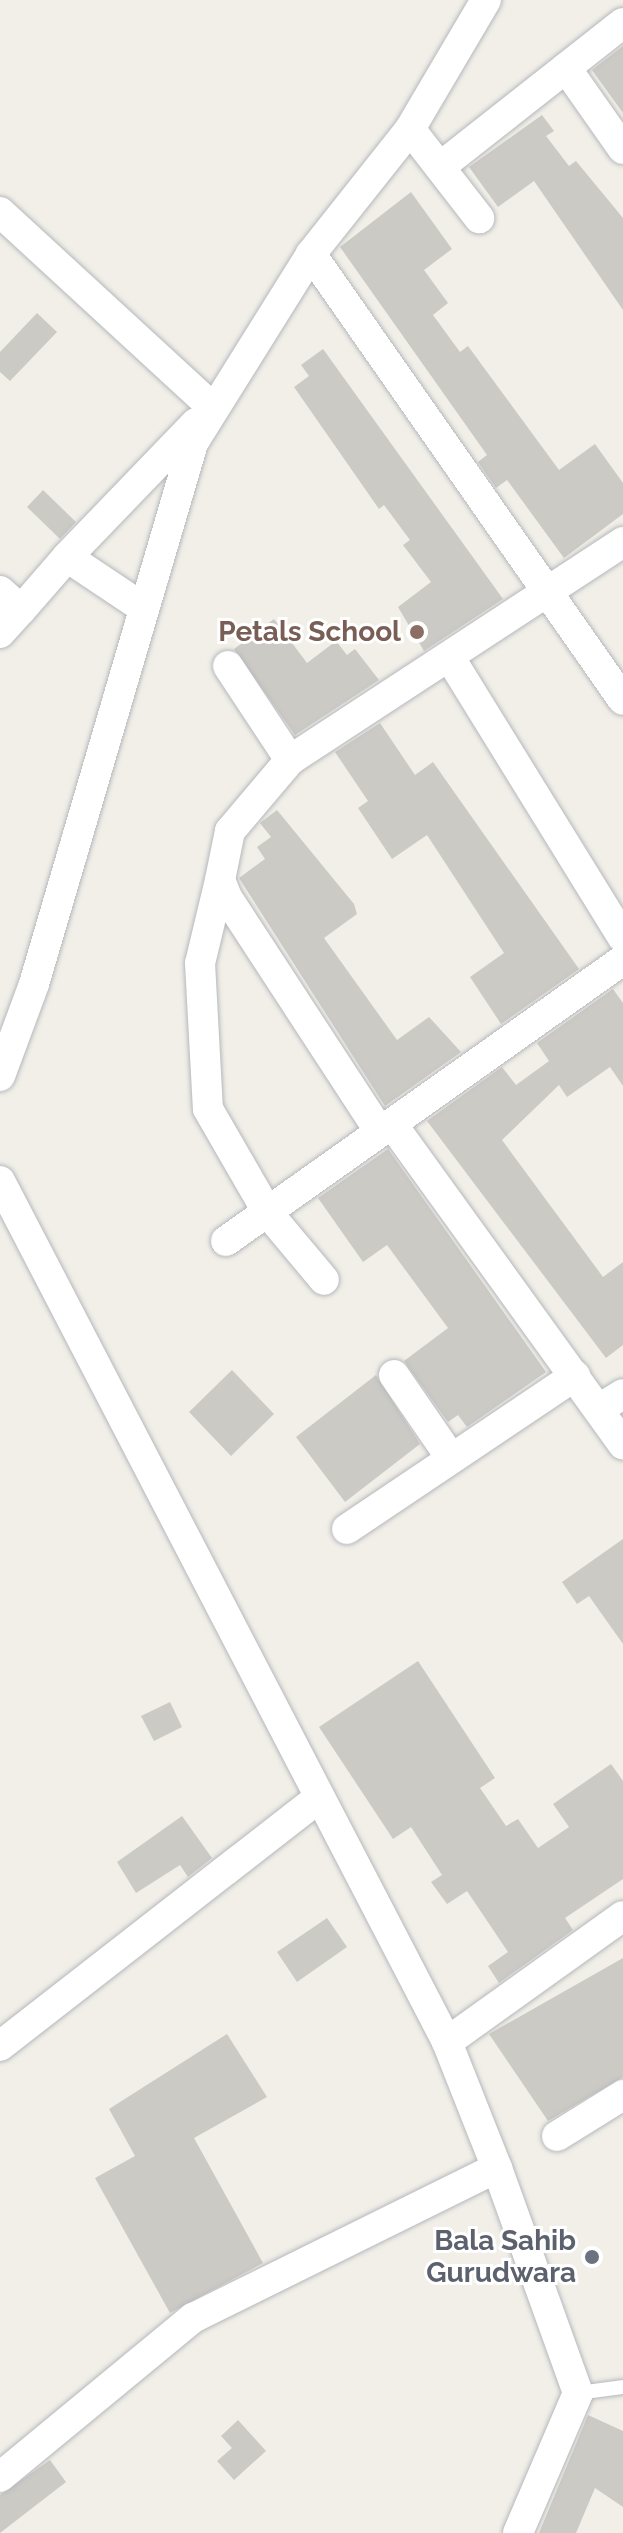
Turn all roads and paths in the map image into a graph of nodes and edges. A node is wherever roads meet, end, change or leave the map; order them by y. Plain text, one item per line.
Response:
1 (486, 0) edge
2 (623, 23) edge
3 (566, 68) junction
4 (410, 129) junction
5 (623, 149) edge
6 (440, 167) junction
7 (0, 212) edge
8 (479, 218) dead end
9 (311, 254) junction
10 (212, 407) junction
11 (623, 542) edge
12 (67, 557) junction
13 (546, 591) junction
14 (11, 600) edge
15 (142, 607) junction
16 (0, 633) edge
17 (450, 658) junction
18 (228, 666) dead end
19 (623, 700) edge
20 (290, 760) junction
21 (220, 880) junction
22 (623, 938) edge
23 (623, 960) edge
24 (0, 1076) edge
25 (386, 1128) junction
26 (0, 1181) edge
27 (268, 1213) junction
28 (226, 1241) dead end
29 (324, 1280) dead end
30 (394, 1375) dead end
31 (575, 1376) junction
32 (611, 1402) edge
33 (623, 1444) edge
34 (449, 1455) junction
35 (347, 1529) dead end
36 (319, 1798) junction
37 (623, 1916) edge
38 (447, 2042) junction
39 (0, 2046) edge
40 (623, 2095) edge
41 (557, 2136) dead end
42 (497, 2168) junction
43 (623, 2387) edge
44 (578, 2393) junction
45 (0, 2477) edge
46 (518, 2533) edge

1 - 4 street
2 - 3 street
3 - 5 street
3 - 6 street
4 - 6 street
4 - 9 street
6 - 8 street
7 - 10 street
9 - 10 street
9 - 13 street
10 - 12 street
10 - 15 street
11 - 13 street
12 - 14 street
12 - 15 street
13 - 17 street
13 - 19 street
14 - 16 street
15 - 24 street
17 - 20 street
17 - 22 street
18 - 20 street
20 - 21 street
21 - 25 street
21 - 27 street
23 - 25 street
25 - 27 street
25 - 31 street
26 - 36 street
27 - 28 street
27 - 29 street
30 - 34 street
31 - 32 street
31 - 34 street
32 - 33 street
34 - 35 street
36 - 38 street
36 - 39 street
37 - 38 street
38 - 42 street
40 - 41 street
42 - 44 street
42 - 45 street
43 - 44 lane
44 - 46 street

